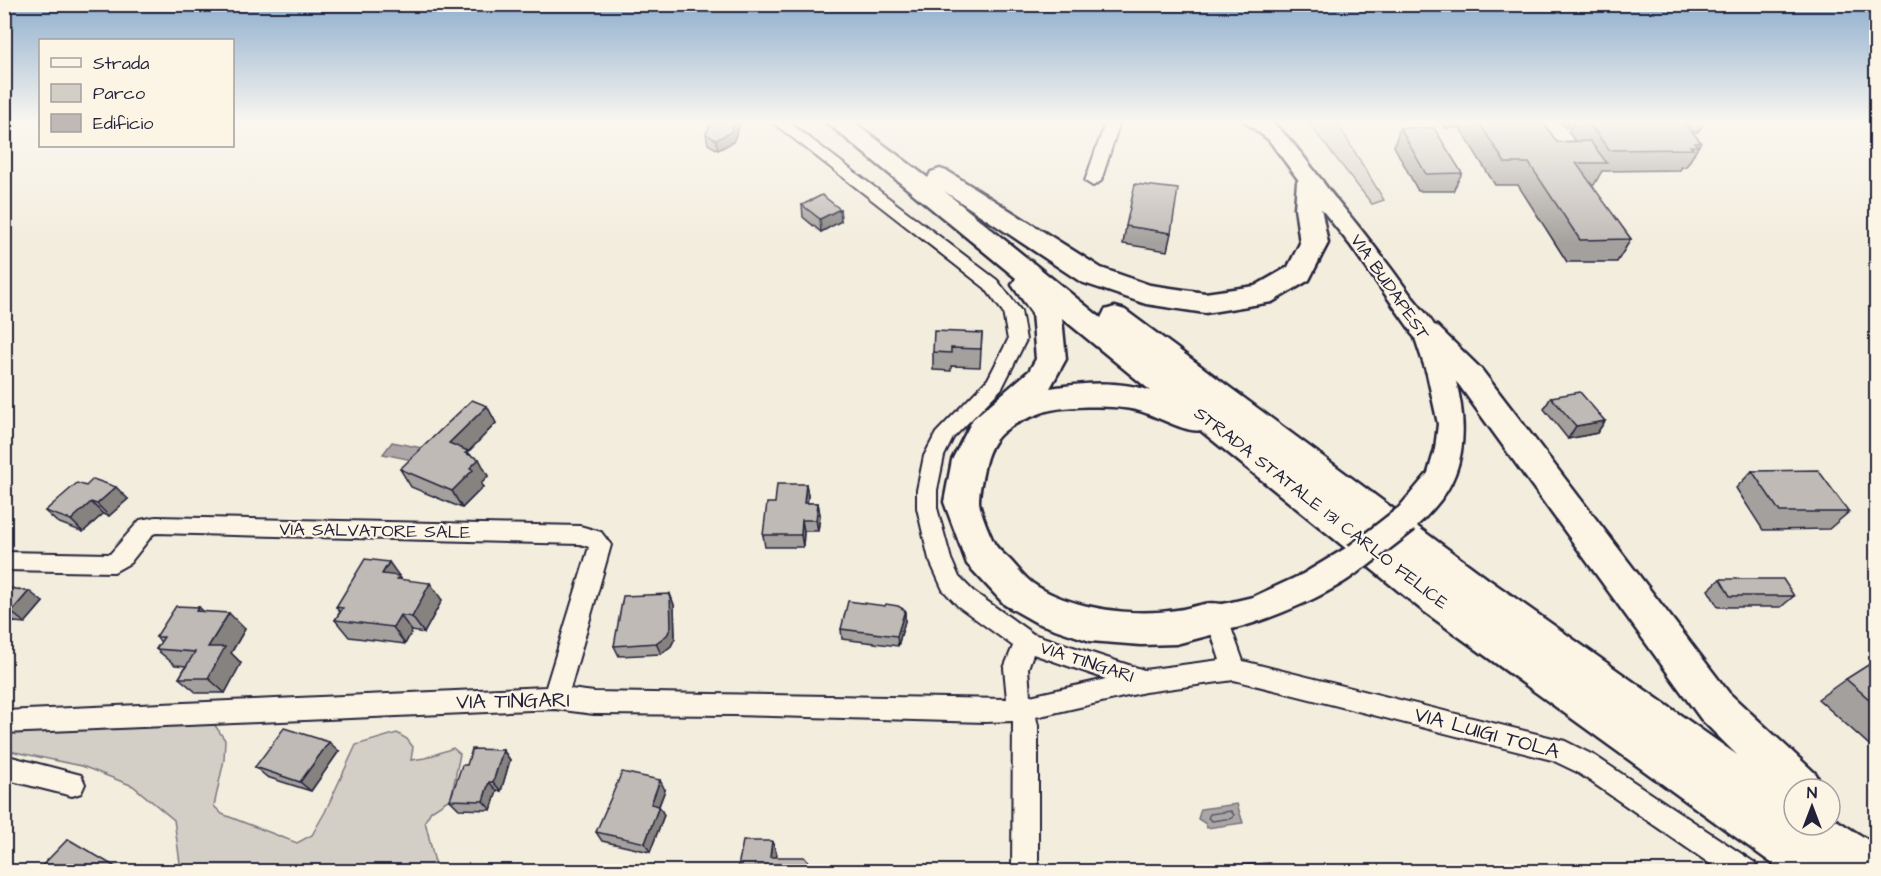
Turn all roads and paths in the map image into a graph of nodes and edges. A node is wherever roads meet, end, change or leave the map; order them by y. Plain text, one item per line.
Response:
1 (831, 162) edge
2 (901, 162) edge
3 (906, 162) edge
4 (1099, 162) edge
5 (1297, 162) edge
6 (914, 170) junction
7 (1093, 181) dead end
8 (1310, 182) junction
9 (1426, 333) junction
10 (985, 428) junction
11 (1274, 470) junction
12 (4, 561) edge
13 (1217, 618) junction
14 (1026, 642) junction
15 (1234, 669) junction
16 (1145, 681) junction
17 (555, 698) junction
18 (1021, 709) junction
19 (4, 722) edge
20 (4, 766) edge
21 (1789, 777) edge
22 (72, 784) dead end
23 (1782, 811) edge
24 (1842, 827) edge
25 (1823, 837) edge
26 (1876, 857) edge
27 (1876, 871) edge
28 (1025, 872) edge
29 (1746, 872) edge
30 (1823, 872) edge

1 - 14 street
2 - 6 highway, STRADA STATALE 131 CARLO FELICE
3 - 6 highway, STRADA STATALE 131 CARLO FELICE
4 - 7 street
5 - 8 main road, VIA BUDAPEST
6 - 8 highway
6 - 10 highway
6 - 11 highway, STRADA STATALE 131 CARLO FELICE
6 - 23 highway, STRADA STATALE 131 CARLO FELICE
8 - 9 main road, VIA BUDAPEST
9 - 13 main road, VIA BUDAPEST, bridge
9 - 21 highway
10 - 11 highway
10 - 13 highway
11 - 30 highway, STRADA STATALE 131 CARLO FELICE
12 - 17 street, VIA SALVATORE SALE
13 - 15 street
14 - 16 street, VIA TINGARI
14 - 18 street, VIA TINGARI
15 - 16 street, VIA TINGARI
15 - 29 street, VIA LUIGI TOLA
16 - 18 street, VIA TINGARI
17 - 18 street, VIA TINGARI
17 - 19 street, VIA TINGARI
18 - 28 street
20 - 22 street
24 - 26 highway
25 - 27 highway

